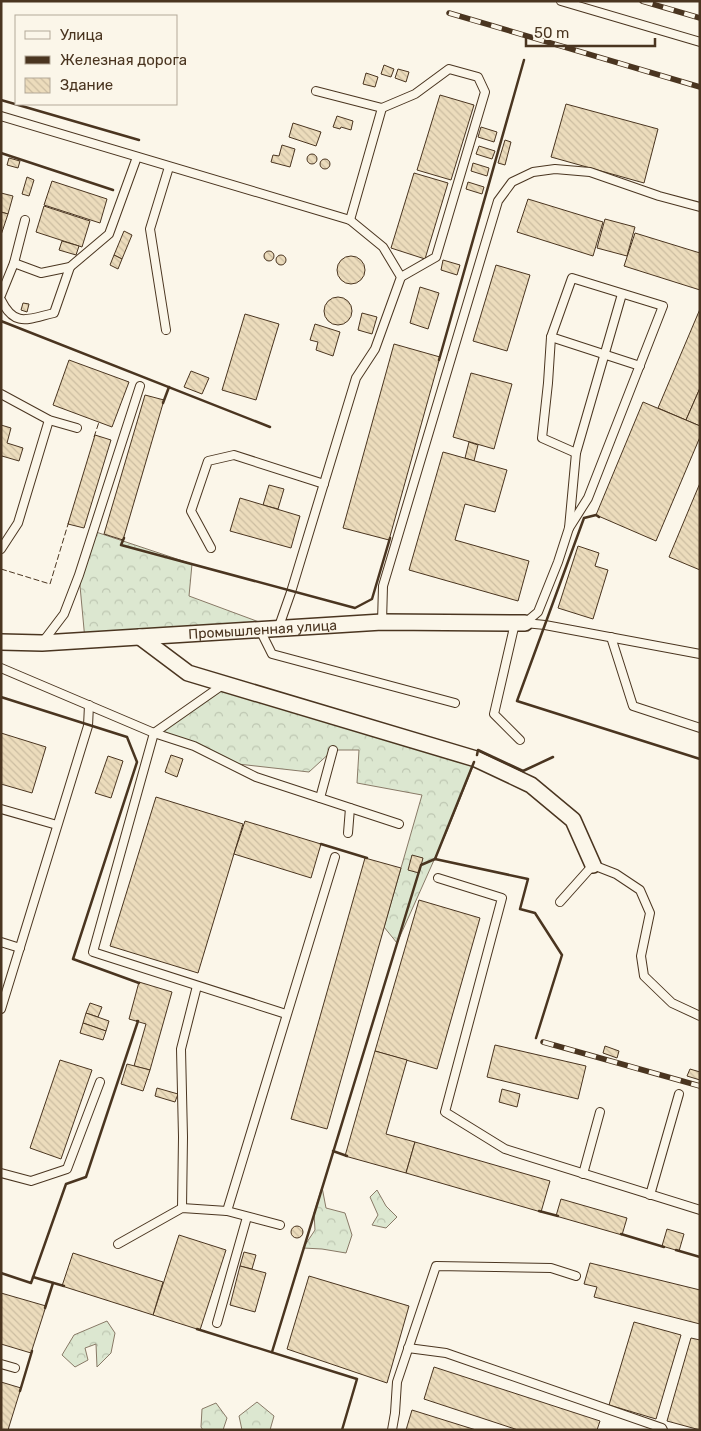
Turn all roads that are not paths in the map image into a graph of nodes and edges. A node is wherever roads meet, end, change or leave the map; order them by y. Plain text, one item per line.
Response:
1 (561, 1) edge
2 (700, 42) edge
3 (316, 90) dead end
4 (382, 108) junction
5 (1, 116) edge
6 (137, 157) junction
7 (169, 167) junction
8 (700, 207) edge
9 (25, 220) dead end
10 (350, 220) junction
11 (14, 263) junction
12 (70, 267) junction
13 (400, 278) junction
14 (622, 294) junction
15 (1, 296) edge
16 (1, 300) edge
17 (166, 330) dead end
18 (551, 338) junction
19 (605, 354) junction
20 (640, 366) junction
21 (140, 386) dead end
22 (1, 394) edge
23 (49, 420) junction
24 (77, 428) dead end
25 (576, 453) junction
26 (324, 484) junction
27 (569, 528) junction
28 (211, 548) dead end
29 (1, 549) edge
30 (382, 622) junction
31 (520, 623) junction
32 (278, 628) junction
33 (260, 630) junction
34 (140, 637) junction
35 (611, 637) junction
36 (1, 642) edge
37 (42, 643) junction
38 (700, 654) edge
39 (1, 668) edge
40 (224, 684) junction
41 (455, 703) dead end
42 (89, 705) junction
43 (700, 728) edge
44 (154, 733) junction
45 (520, 740) dead end
46 (333, 750) dead end
47 (320, 798) junction
48 (350, 808) junction
49 (1, 809) edge
50 (399, 824) dead end
51 (58, 825) junction
52 (348, 833) dead end
53 (335, 857) dead end
54 (593, 865) junction
55 (438, 878) dead end
56 (560, 902) dead end
57 (1, 942) edge
58 (20, 948) junction
59 (197, 986) junction
60 (1, 1009) edge
61 (286, 1014) junction
62 (700, 1016) edge
63 (100, 1082) dead end
64 (679, 1094) dead end
65 (600, 1112) dead end
66 (1, 1173) edge
67 (583, 1174) junction
68 (650, 1194) junction
69 (182, 1208) junction
70 (700, 1210) edge
71 (227, 1211) junction
72 (248, 1217) junction
73 (280, 1225) dead end
74 (118, 1244) dead end
75 (576, 1276) dead end
76 (217, 1323) dead end
77 (408, 1348) junction
78 (1, 1364) edge
79 (15, 1368) dead end
80 (392, 1430) edge
81 (663, 1430) edge

1 - 2 lane
3 - 4 lane
4 - 10 lane
4 - 13 lane
5 - 6 lane
6 - 7 lane
6 - 12 lane
7 - 10 lane
7 - 17 lane
8 - 30 lane
9 - 11 lane
10 - 13 lane
11 - 12 lane
11 - 15 lane
12 - 16 lane
13 - 26 lane
14 - 18 lane
14 - 19 lane
14 - 20 lane
18 - 19 lane
18 - 25 lane
19 - 20 lane
19 - 25 lane
20 - 27 lane
21 - 37 lane
22 - 23 lane
23 - 24 lane
23 - 29 lane
25 - 27 lane
26 - 28 lane
26 - 32 lane
27 - 31 lane
30 - 31 street, Промышленная улица
30 - 32 street, Промышленная улица
31 - 35 lane
31 - 45 lane
32 - 33 street, Промышленная улица
33 - 34 street, Промышленная улица
33 - 41 lane
34 - 37 street, Промышленная улица
34 - 40 street
35 - 38 lane
35 - 43 lane
36 - 37 street, Промышленная улица
39 - 42 lane
40 - 44 lane
40 - 54 street
42 - 44 lane
42 - 51 lane
44 - 47 lane
44 - 59 lane
46 - 47 lane
47 - 48 lane
48 - 50 lane
48 - 52 lane
49 - 51 lane
51 - 58 lane
53 - 61 lane
54 - 56 lane
54 - 62 lane
55 - 67 lane
57 - 58 lane
58 - 60 lane
59 - 61 lane
59 - 69 lane
61 - 71 lane
63 - 66 lane
64 - 68 lane
65 - 67 lane
67 - 68 lane
68 - 70 lane
69 - 71 lane
69 - 74 lane
71 - 72 lane
72 - 73 lane
72 - 76 lane
75 - 77 lane
77 - 80 lane
77 - 81 lane
78 - 79 lane

